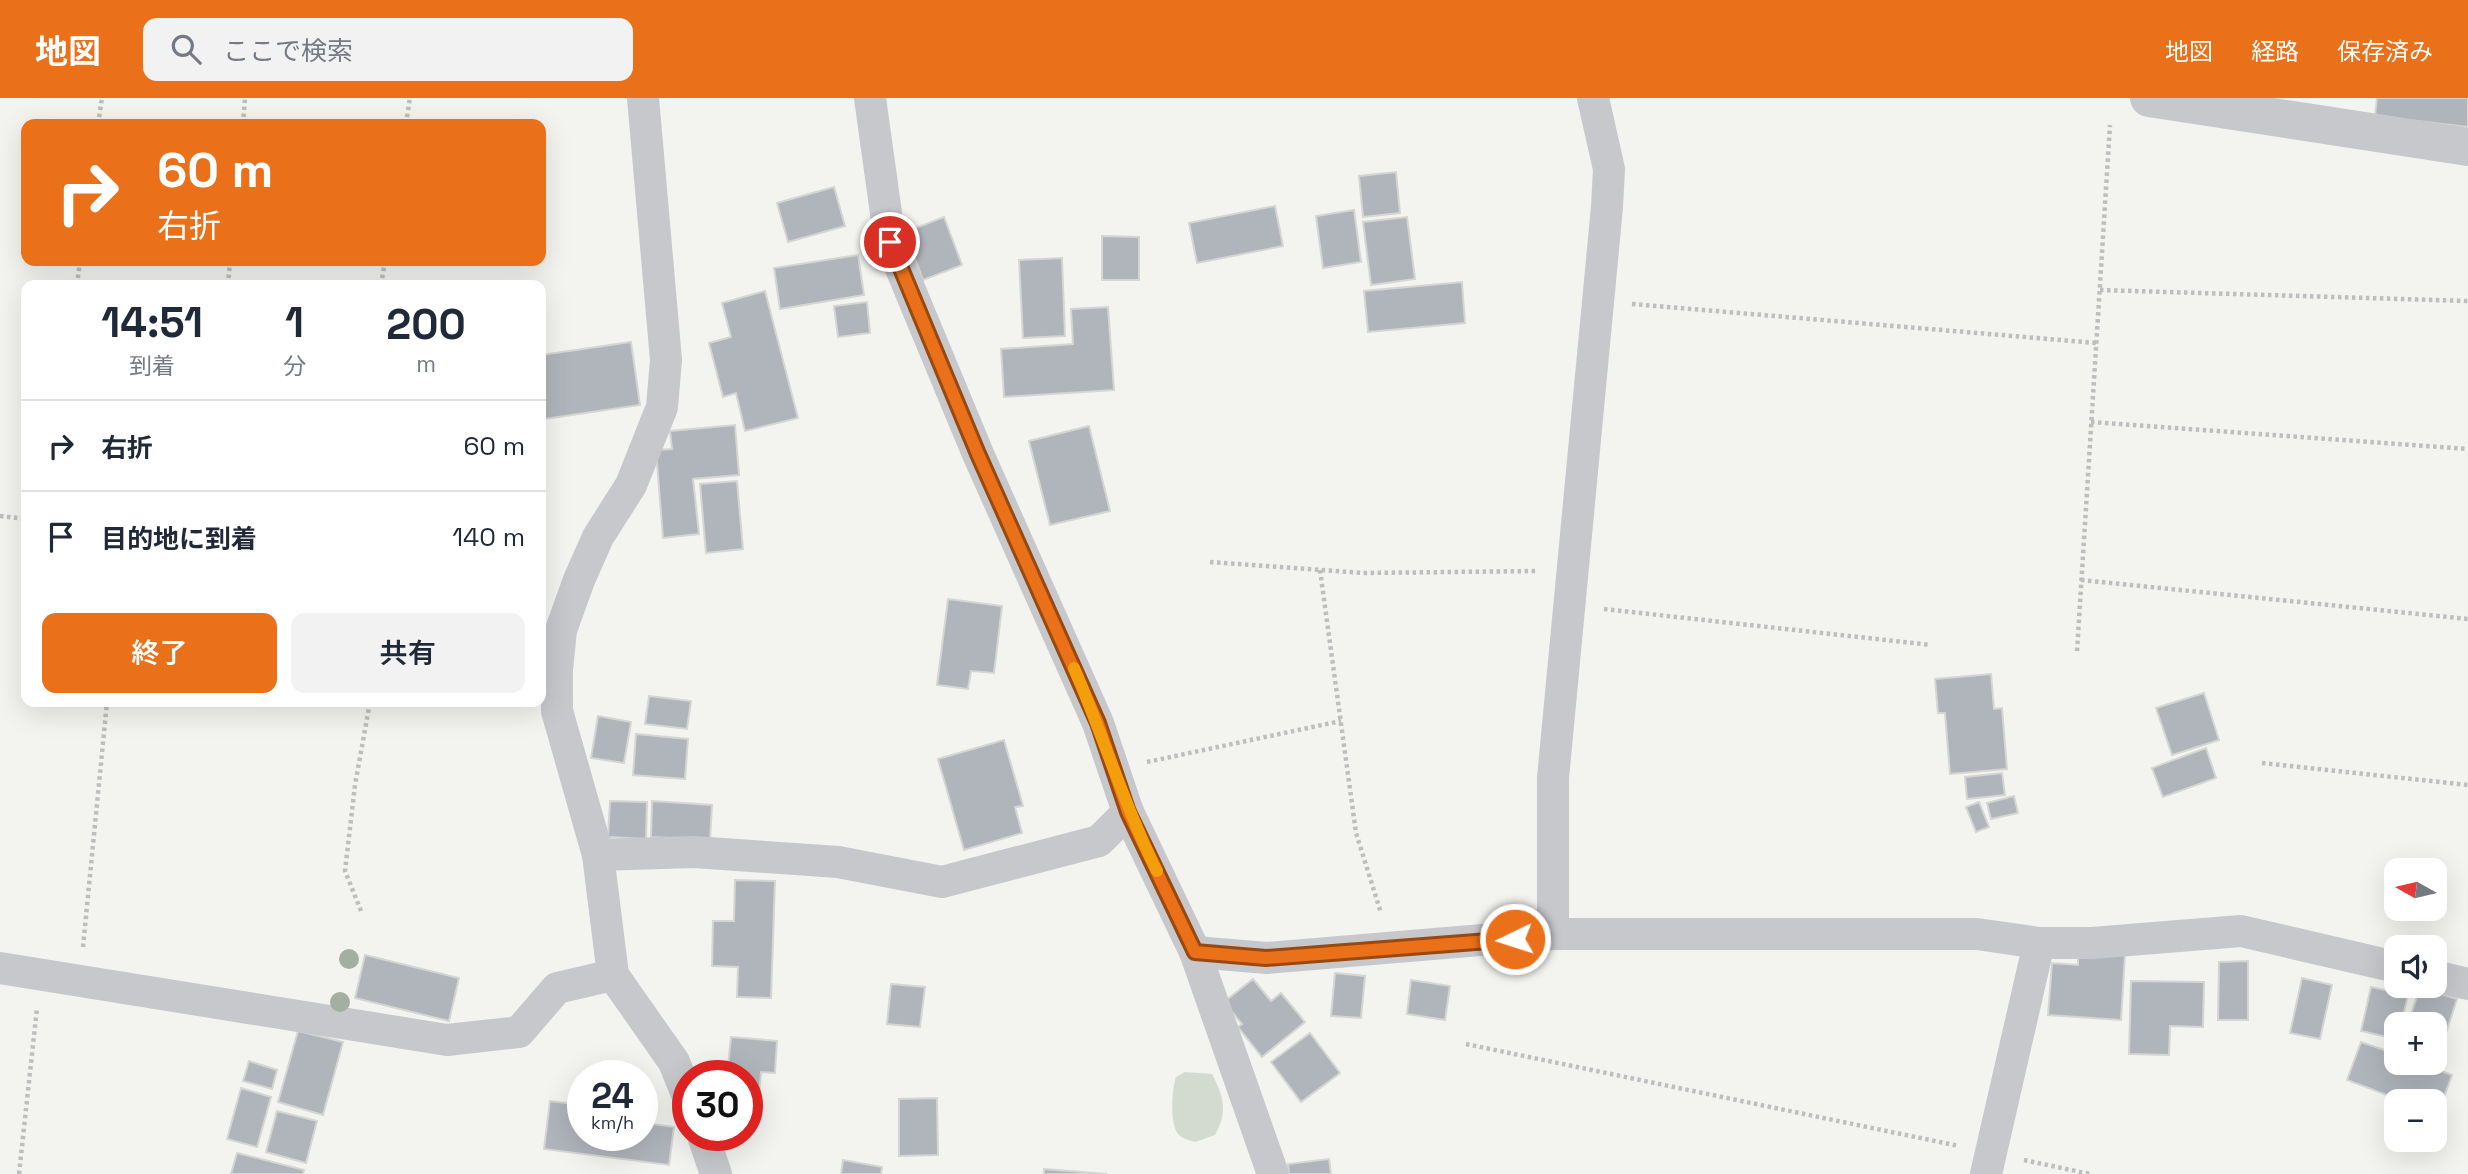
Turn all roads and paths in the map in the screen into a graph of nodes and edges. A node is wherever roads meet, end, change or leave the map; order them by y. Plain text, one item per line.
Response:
1 (102, 98) edge
2 (245, 98) edge
3 (410, 98) edge
4 (643, 98) edge
5 (870, 98) edge
6 (1593, 98) edge
7 (2149, 98) edge
8 (99, 119) edge
9 (243, 119) edge
10 (406, 119) edge
11 (2110, 125) dead end
12 (2468, 147) edge
13 (2100, 290) junction
14 (2468, 301) edge
15 (1627, 304) dead end
16 (2096, 343) junction
17 (2091, 422) junction
18 (2468, 449) edge
19 (0, 516) edge
20 (21, 518) edge
21 (1210, 562) dead end
22 (1320, 570) junction
23 (1540, 571) dead end
24 (2081, 580) junction
25 (1592, 608) dead end
26 (2468, 619) edge
27 (1931, 645) dead end
28 (2077, 651) dead end
29 (107, 707) edge
30 (369, 707) edge
31 (1341, 721) junction
32 (1139, 764) dead end
33 (2262, 764) dead end
34 (2468, 785) edge
35 (1128, 812) junction
36 (598, 855) junction
37 (361, 911) dead end
38 (1381, 915) dead end
39 (1553, 934) junction
40 (2039, 943) junction
41 (83, 948) dead end
42 (1195, 952) junction
43 (2384, 964) edge
44 (0, 968) edge
45 (612, 975) junction
46 (2447, 979) edge
47 (2468, 984) edge
48 (37, 1006) dead end
49 (1466, 1044) dead end
50 (673, 1060) edge
51 (1961, 1147) dead end
52 (708, 1151) edge
53 (2019, 1159) dead end
54 (19, 1174) edge
55 (716, 1174) edge
56 (1273, 1174) edge
57 (1986, 1174) edge
58 (2090, 1174) edge

1 - 8 path
2 - 9 path
3 - 10 path
4 - 36 street
5 - 35 street
6 - 39 street
7 - 12 street
11 - 13 path
13 - 14 path
13 - 16 path
15 - 16 path
16 - 17 path
17 - 18 path
17 - 24 path
19 - 20 path
21 - 22 path
22 - 23 path
22 - 31 path
24 - 26 path
24 - 28 path
25 - 27 path
29 - 41 path
30 - 37 path
31 - 32 path
31 - 38 path
33 - 34 path
35 - 36 street
35 - 42 street
36 - 45 street
39 - 40 street
39 - 42 street
40 - 43 street
40 - 57 street
42 - 56 street
44 - 45 street
45 - 50 street
46 - 47 street
48 - 54 path
49 - 51 path
52 - 55 street
53 - 58 path

